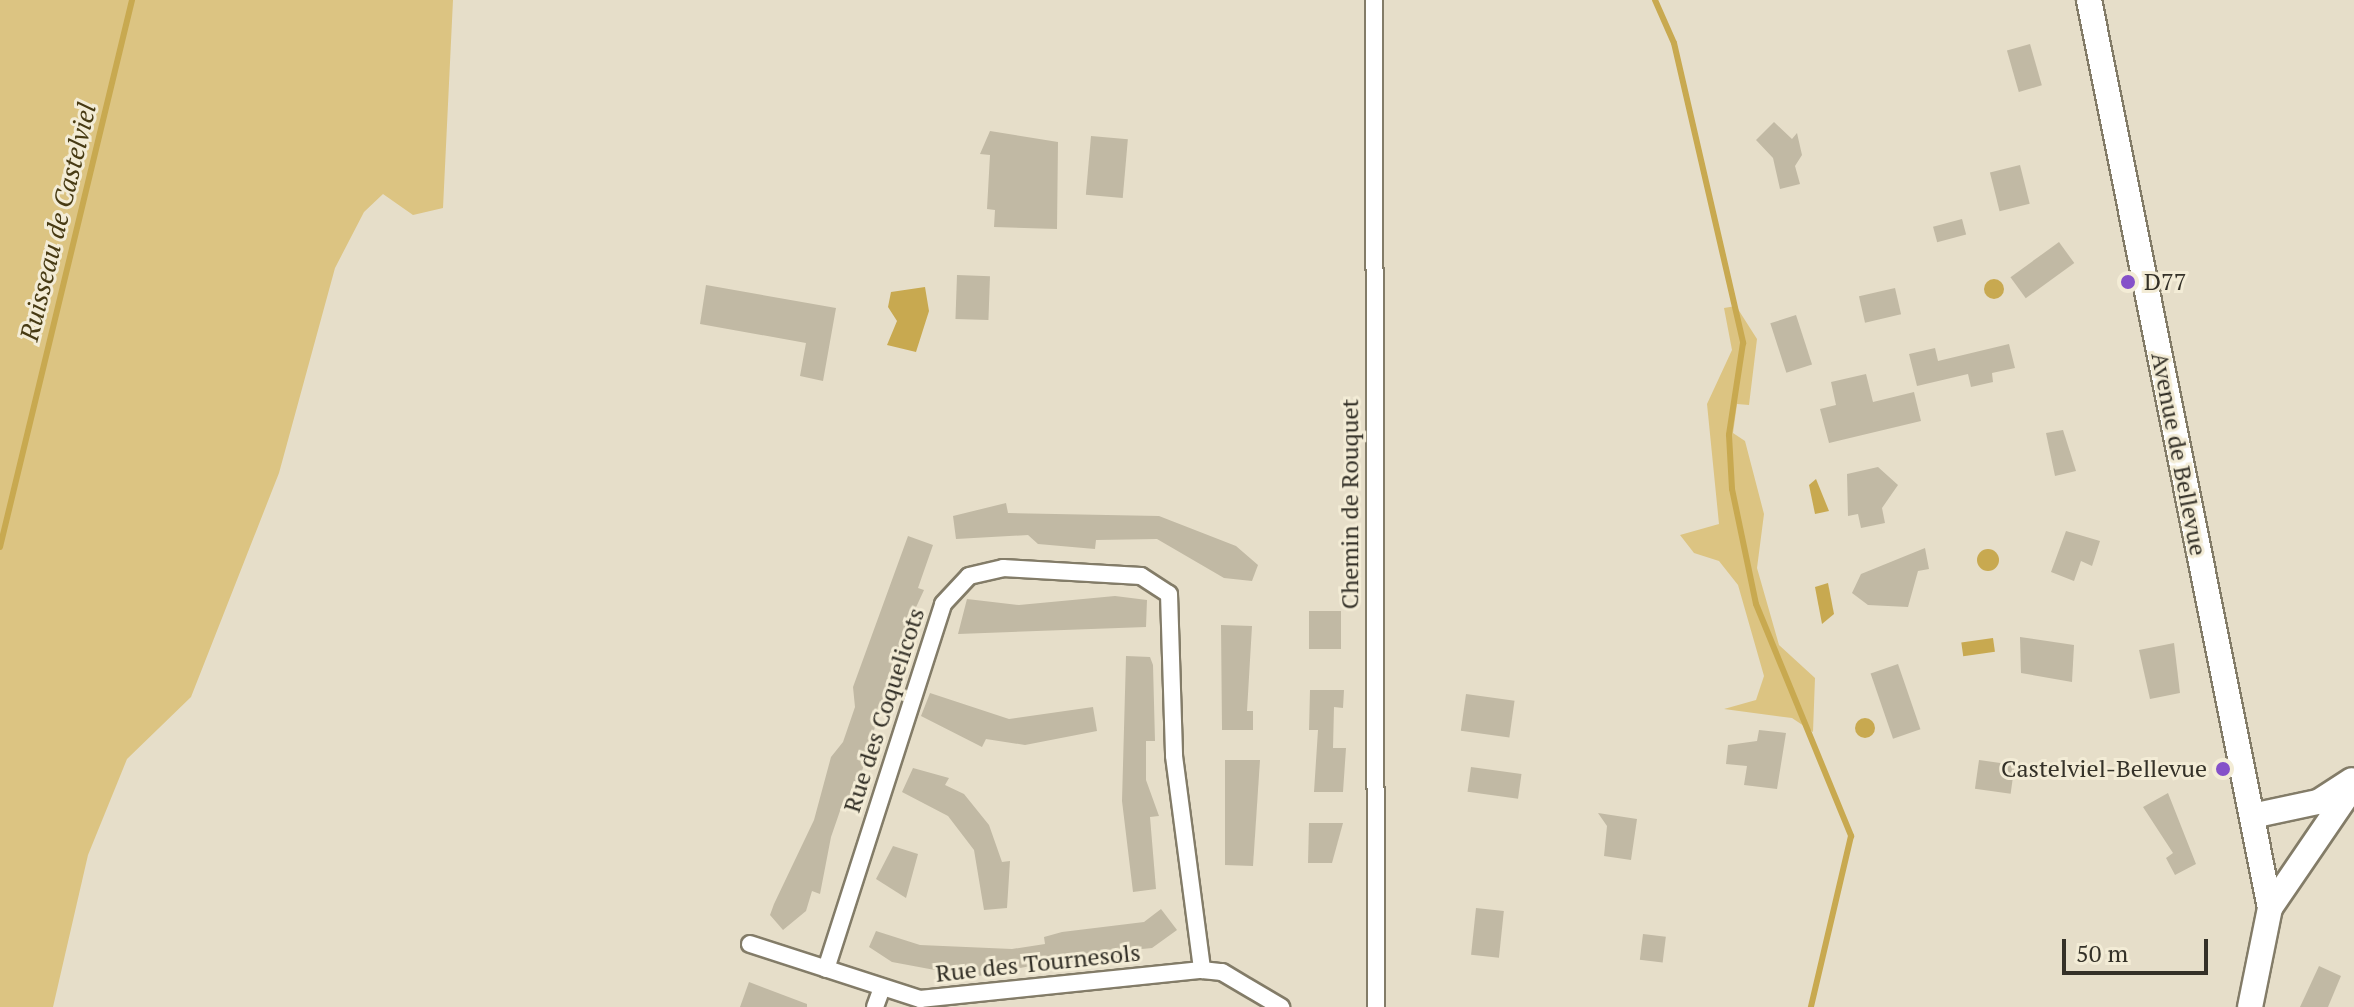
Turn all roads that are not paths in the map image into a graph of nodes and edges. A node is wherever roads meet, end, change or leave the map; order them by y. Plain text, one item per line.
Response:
1 (1374, 0) edge
2 (2089, 0) edge
3 (2354, 778) edge
4 (2354, 785) edge
5 (2284, 809) junction
6 (2252, 816) junction
7 (2311, 846) junction
8 (2270, 908) junction
9 (750, 944) dead end
10 (826, 969) junction
11 (1202, 970) junction
12 (882, 988) junction
13 (875, 1007) edge
14 (1281, 1007) edge
15 (1376, 1007) edge
16 (2250, 1007) edge

1 - 15 street, Chemin de Rouquet
2 - 6 street, Avenue de Bellevue
3 - 5 street
4 - 7 street
5 - 6 street
5 - 7 street
6 - 8 street, Avenue de Bellevue
7 - 8 street
8 - 16 street
9 - 10 street, Rue des Tournesols
10 - 11 street, Rue des Coquelicots
10 - 12 street, Rue des Tournesols
11 - 12 street, Rue des Tournesols
11 - 14 street, Rue des Tournesols
12 - 13 street

